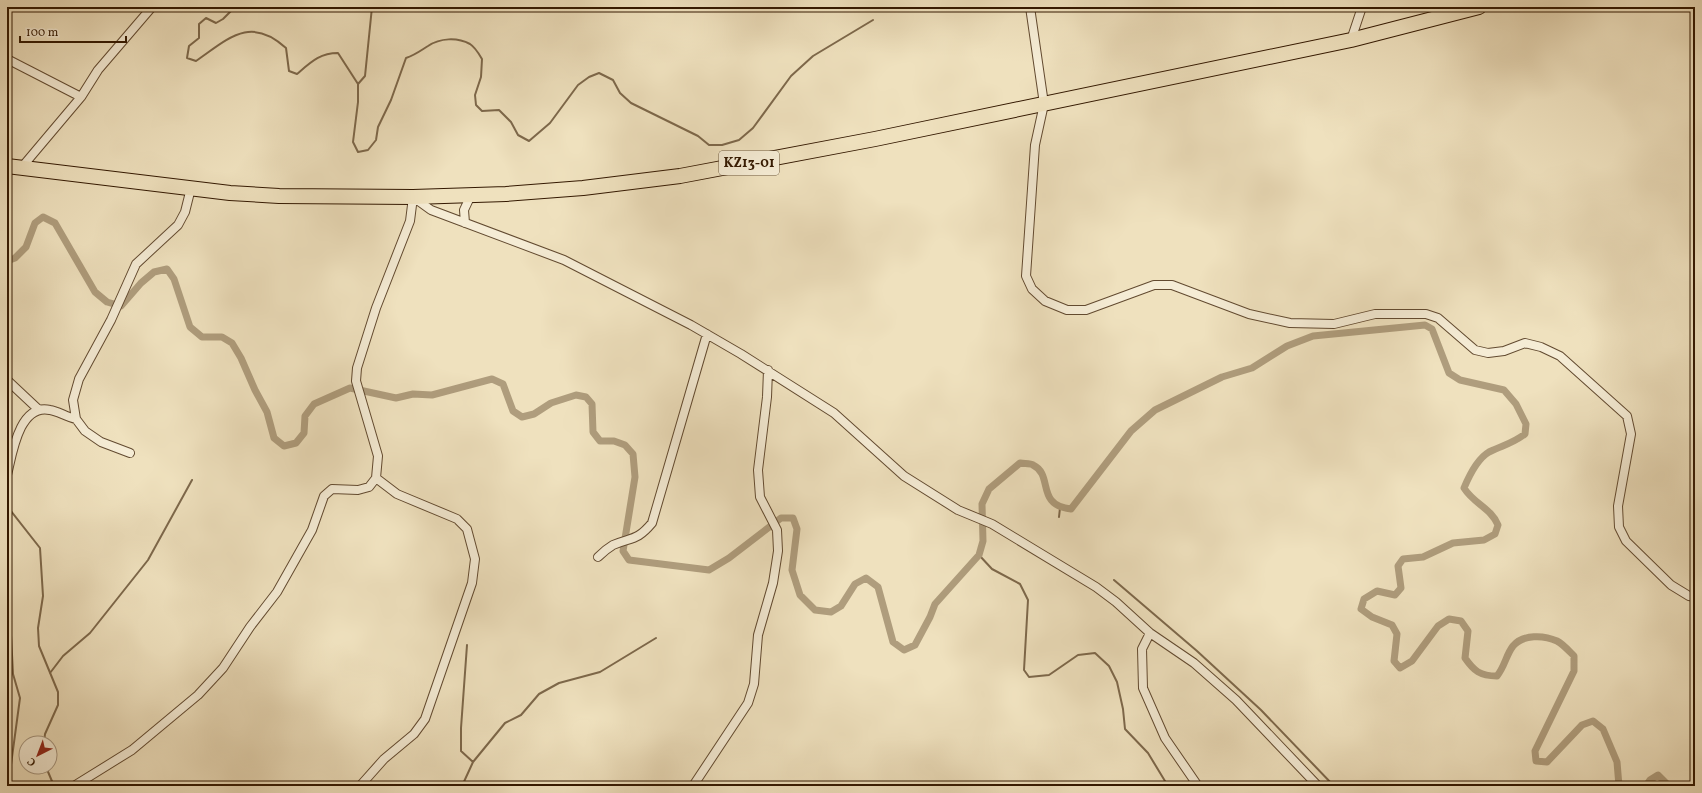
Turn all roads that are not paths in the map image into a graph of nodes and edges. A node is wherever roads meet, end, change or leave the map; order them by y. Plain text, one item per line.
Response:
1 (152, 7) edge
2 (1030, 7) edge
3 (1362, 7) edge
4 (1477, 7) edge
5 (1350, 40) junction
6 (7, 58) edge
7 (81, 97) junction
8 (1044, 104) junction
9 (7, 166) edge
10 (22, 167) junction
11 (191, 188) junction
12 (470, 195) junction
13 (413, 197) junction
14 (465, 223) junction
15 (707, 334) junction
16 (768, 370) junction
17 (7, 380) edge
18 (39, 410) junction
19 (76, 419) junction
20 (130, 453) dead end
21 (7, 475) edge
22 (376, 478) junction
23 (598, 557) dead end
24 (1695, 597) edge
25 (1150, 633) junction
26 (74, 786) edge
27 (360, 786) edge
28 (693, 786) edge
29 (1198, 786) edge
30 (1318, 786) edge

1 - 7 street
2 - 8 street
3 - 5 street
4 - 5 highway, KZ13-01
5 - 8 highway, KZ13-01
6 - 7 street
7 - 10 street
8 - 12 highway, KZ13-01
8 - 24 street
9 - 10 highway, KZ13-01
10 - 11 highway, KZ13-01
11 - 13 highway, KZ13-01
11 - 19 street
12 - 13 highway, KZ13-01
12 - 14 street
13 - 14 street
13 - 22 street
14 - 15 street
15 - 16 street
15 - 23 street
16 - 25 street
16 - 28 street
17 - 18 street
18 - 19 street
18 - 21 street
19 - 20 street
22 - 26 street
22 - 27 street
25 - 29 street
25 - 30 street

